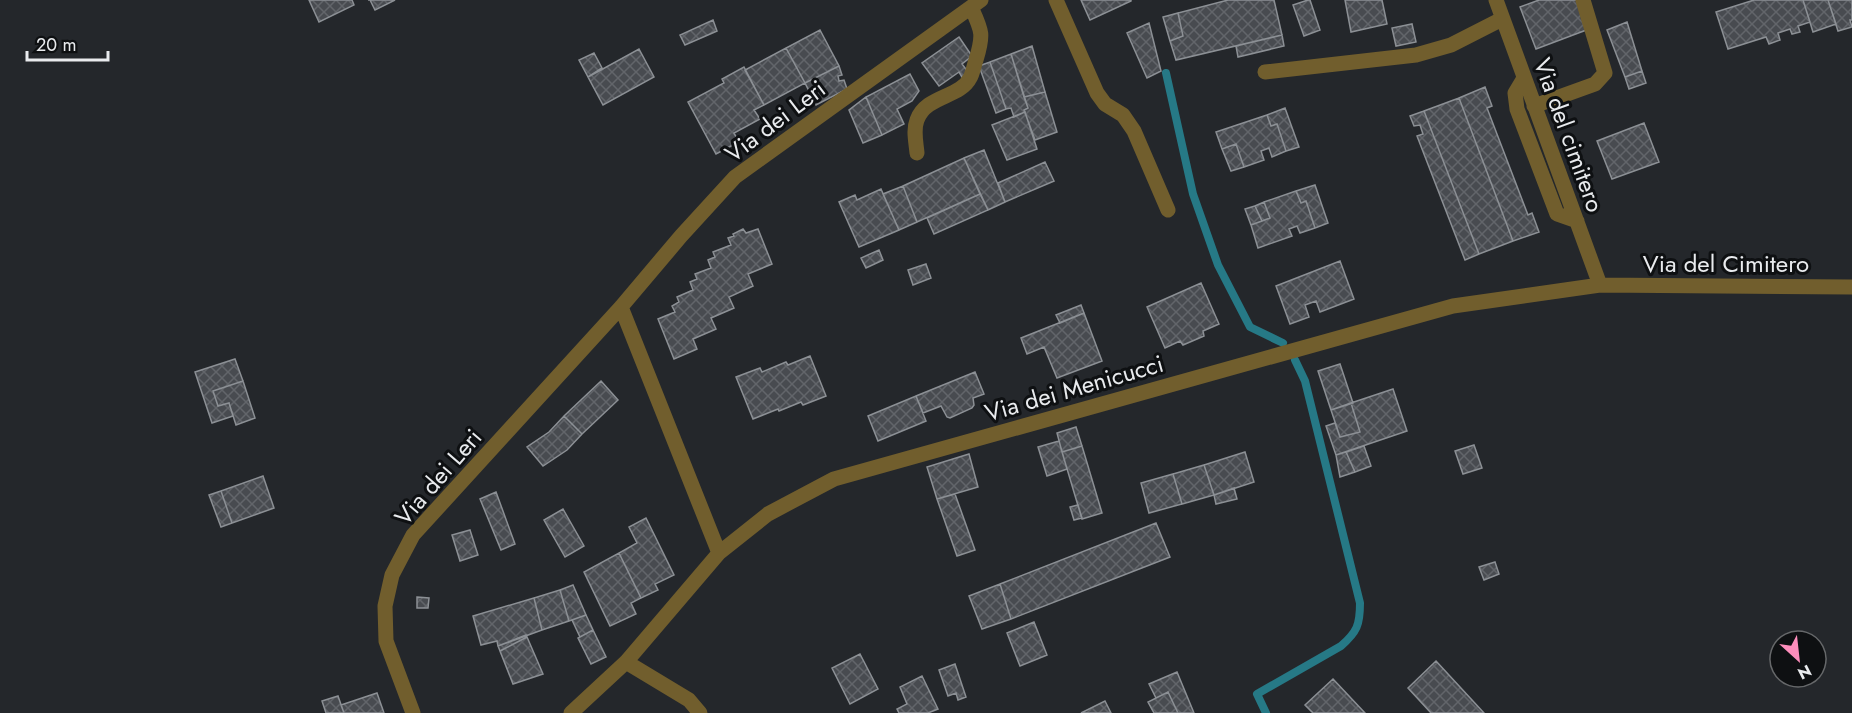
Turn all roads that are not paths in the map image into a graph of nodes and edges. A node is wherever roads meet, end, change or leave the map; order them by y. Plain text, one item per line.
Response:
1 (1056, 0) edge
2 (1496, 0) edge
3 (1583, 0) edge
4 (976, 3) edge
5 (1503, 19) junction
6 (1265, 72) dead end
7 (1524, 78) junction
8 (1534, 106) junction
9 (917, 153) dead end
10 (1168, 210) dead end
11 (1577, 221) junction
12 (1600, 285) junction
13 (1852, 287) edge
14 (621, 307) junction
15 (719, 553) junction
16 (626, 662) junction
17 (413, 713) edge
18 (571, 713) edge
19 (700, 713) edge

1 - 10 street
2 - 5 street, Via del cimitero
3 - 8 street
4 - 9 street
4 - 14 street, Via dei Leri
5 - 6 street
5 - 7 street, Via del cimitero
7 - 8 street, Via del cimitero
7 - 11 street
8 - 11 street, Via del cimitero
11 - 12 street, Via del cimitero
12 - 13 street, Via del Cimitero
12 - 15 street, Via dei Menicucci
14 - 15 street
14 - 17 street, Via dei Leri
15 - 16 street, Via dei Menicucci
16 - 18 street, Via dei Menicucci
16 - 19 street

